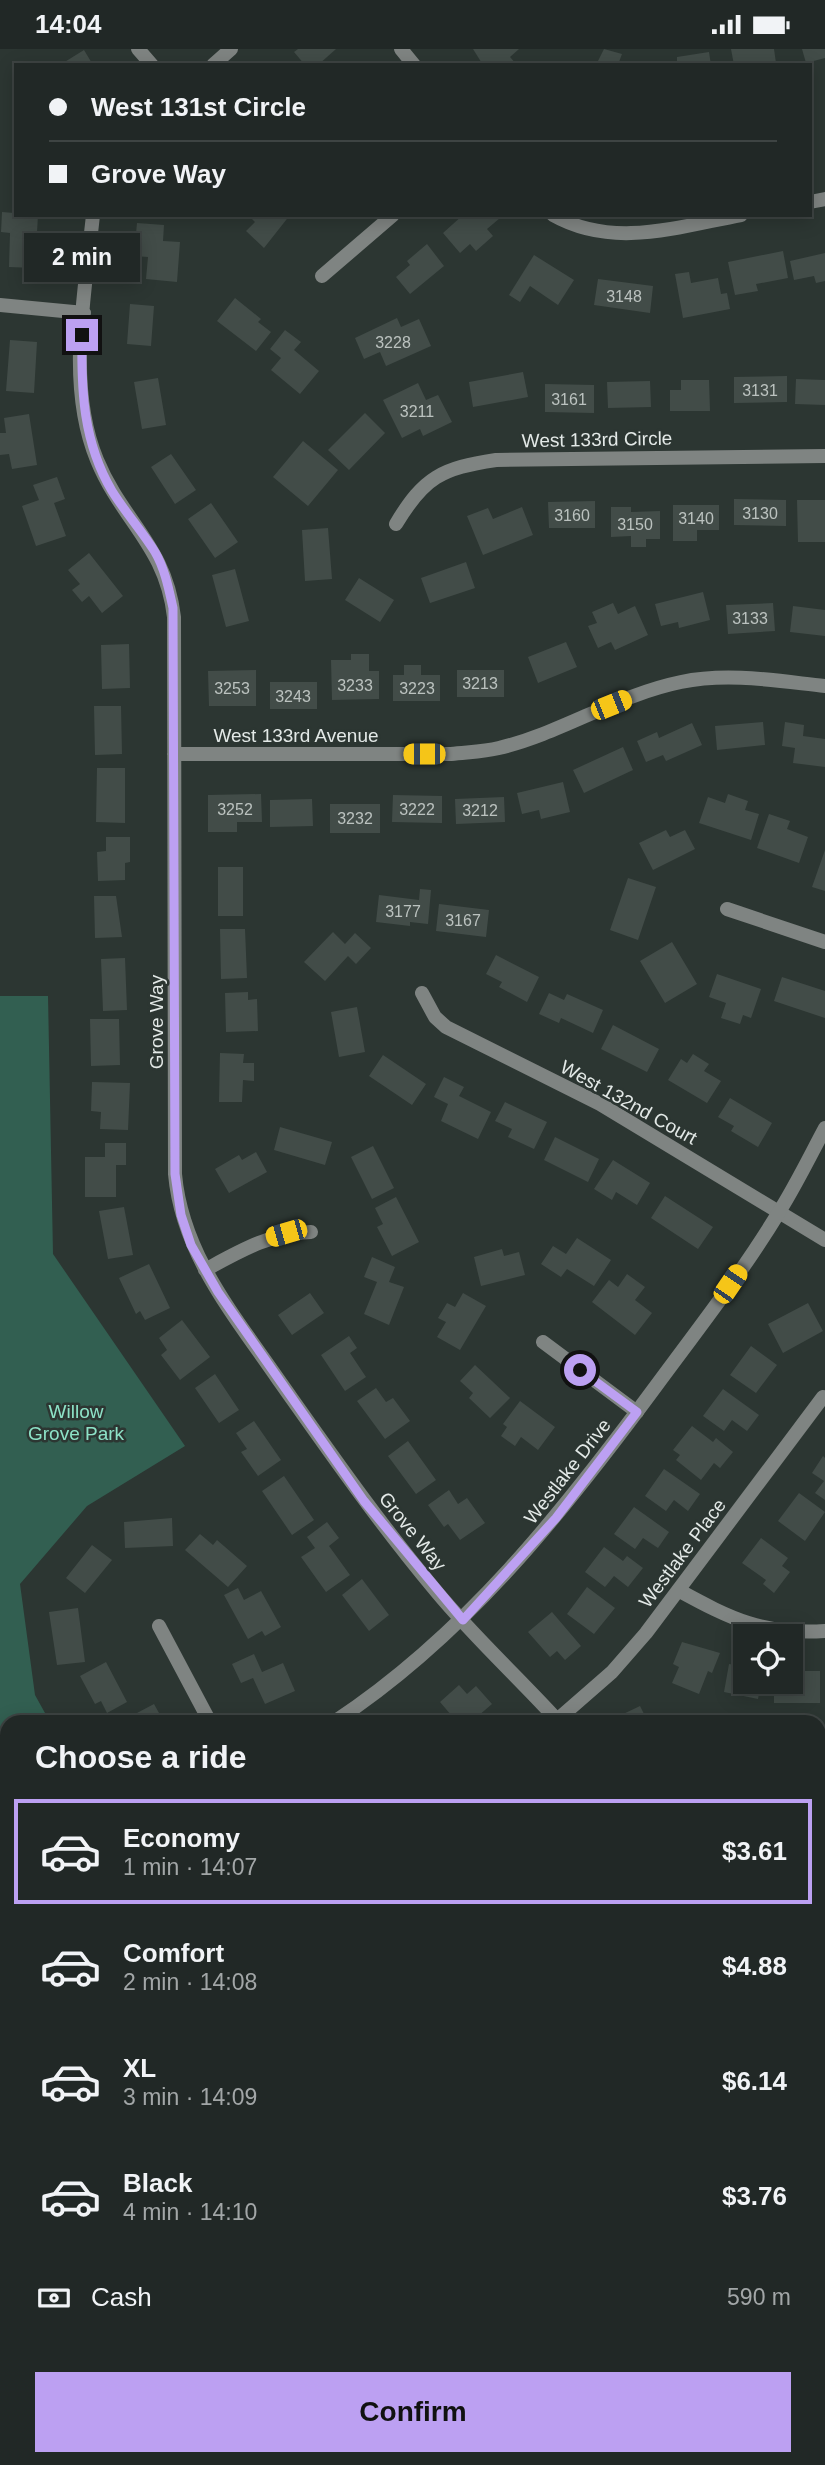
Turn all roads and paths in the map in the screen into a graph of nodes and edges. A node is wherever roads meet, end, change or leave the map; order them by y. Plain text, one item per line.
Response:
1 (138, 49) edge
2 (231, 49) edge
3 (401, 49) edge
4 (150, 63) edge
5 (215, 63) edge
6 (412, 63) edge
7 (93, 217) edge
8 (391, 217) edge
9 (558, 217) edge
10 (730, 217) edge
11 (322, 276) dead end
12 (0, 305) edge
13 (84, 313) junction
14 (825, 456) edge
15 (396, 524) dead end
16 (825, 686) edge
17 (174, 754) junction
18 (727, 909) dead end
19 (825, 942) edge
20 (422, 993) dead end
21 (825, 1128) edge
22 (779, 1212) junction
23 (311, 1232) dead end
24 (825, 1240) edge
25 (205, 1270) junction
26 (543, 1342) dead end
27 (822, 1397) dead end
28 (637, 1412) junction
29 (678, 1590) junction
30 (463, 1620) junction
31 (159, 1626) dead end
32 (825, 1631) edge
33 (206, 1715) edge
34 (344, 1715) edge
35 (552, 1715) edge
36 (565, 1715) edge

1 - 4 street
2 - 5 street
3 - 6 street
7 - 13 street, Grove Way
8 - 11 street
9 - 10 street
12 - 13 street
13 - 17 street, Grove Way
14 - 15 street, West 133rd Circle
16 - 17 street, West 133rd Avenue
17 - 25 street, Grove Way
18 - 19 street
20 - 22 street, West 132nd Court
21 - 22 street, Westlake Drive
22 - 24 street, West 132nd Court
22 - 28 street, Westlake Drive
23 - 25 street
25 - 30 street, Grove Way
26 - 28 street
27 - 29 street, Westlake Place
28 - 30 street, Westlake Drive
29 - 32 street
29 - 36 street, Westlake Place
30 - 34 street, Westlake Drive
30 - 35 street, Grove Way
31 - 33 street

